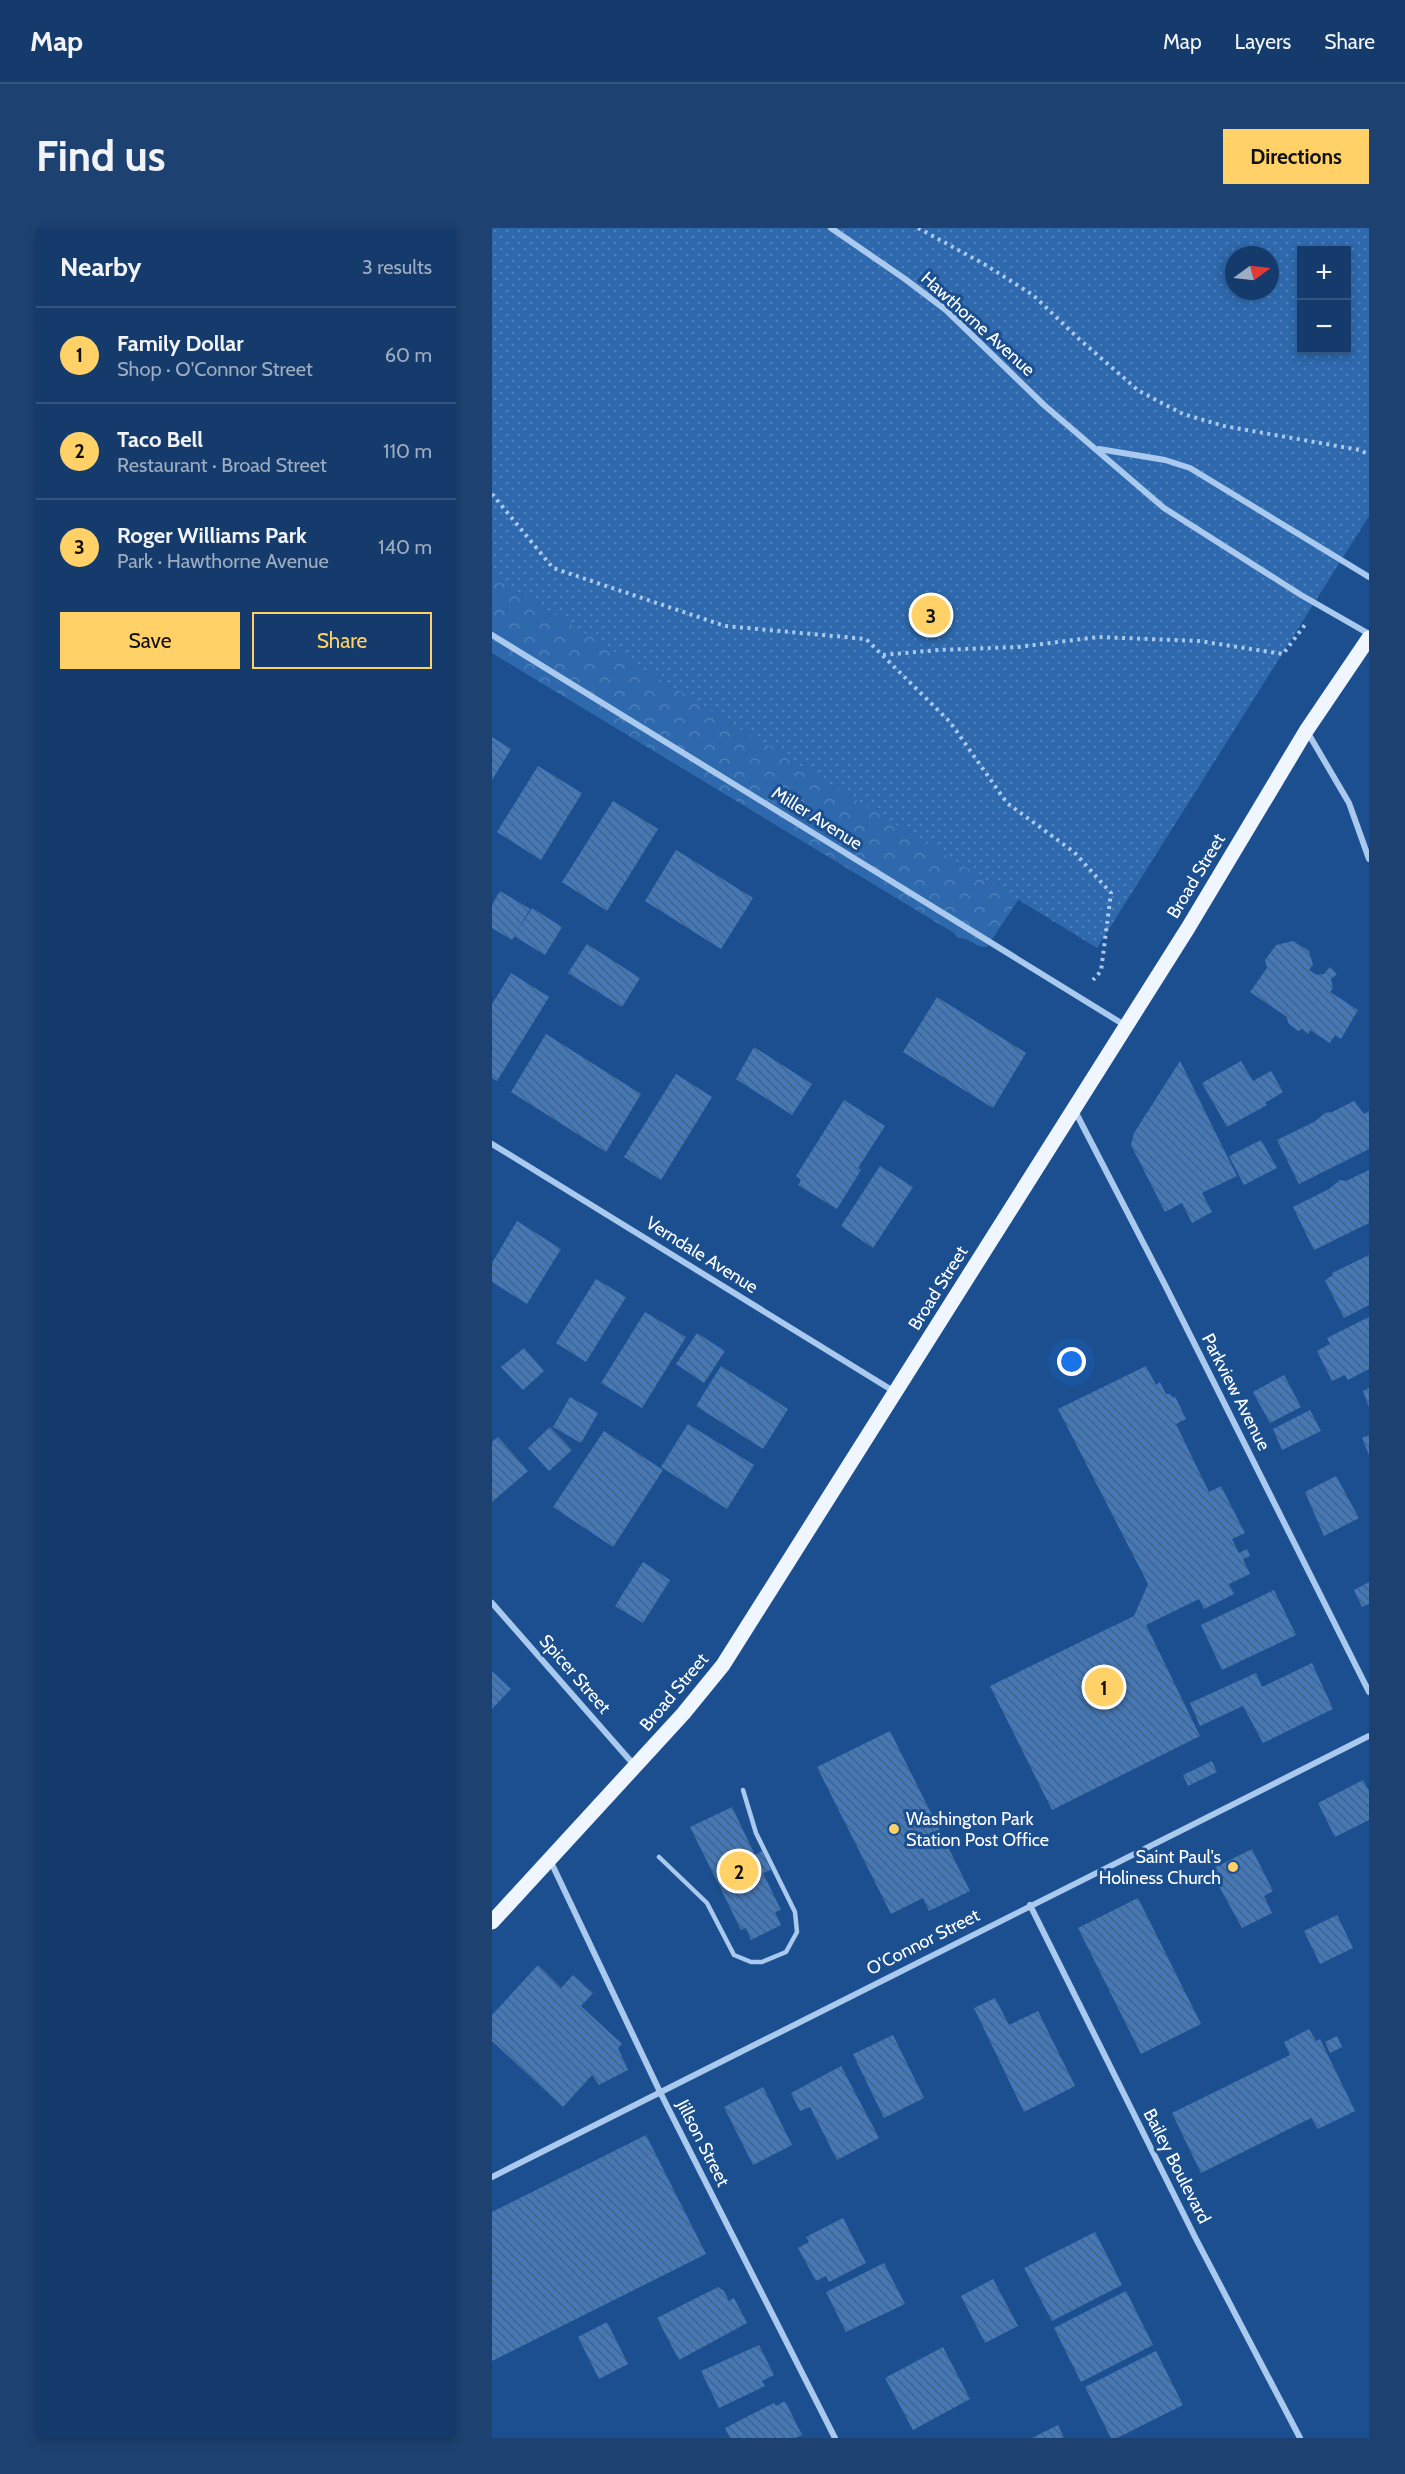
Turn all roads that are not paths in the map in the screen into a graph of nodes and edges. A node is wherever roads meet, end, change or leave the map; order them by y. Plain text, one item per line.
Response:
1 (831, 228) edge
2 (1098, 449) junction
3 (1369, 577) edge
4 (492, 635) edge
5 (1369, 636) edge
6 (1306, 731) junction
7 (1369, 859) edge
8 (1127, 1026) junction
9 (1074, 1108) junction
10 (492, 1144) edge
11 (896, 1392) junction
12 (492, 1603) edge
13 (1369, 1692) edge
14 (1369, 1736) edge
15 (635, 1766) junction
16 (743, 1790) dead end
17 (659, 1857) dead end
18 (550, 1859) junction
19 (1030, 1905) junction
20 (492, 1922) edge
21 (660, 2092) junction
22 (492, 2177) edge
23 (835, 2438) edge
24 (1299, 2438) edge

1 - 2 street, Hawthorne Avenue
2 - 3 street, Hawthorne Avenue
2 - 5 street, Hawthorne Avenue
4 - 8 street, Miller Avenue
5 - 6 main road, Broad Street
6 - 7 street
6 - 8 main road, Broad Street
8 - 9 main road, Broad Street
9 - 11 main road, Broad Street
9 - 13 street, Parkview Avenue
10 - 11 street, Verndale Avenue
11 - 15 main road, Broad Street
12 - 15 street, Spicer Street
14 - 19 street, O'Connor Street
15 - 18 main road, Broad Street
16 - 17 lane
18 - 20 main road, Broad Street
18 - 21 street, Jillson Street
19 - 21 street, O'Connor Street
19 - 24 street, Bailey Boulevard
21 - 22 street, O'Connor Street
21 - 23 street, Jillson Street

